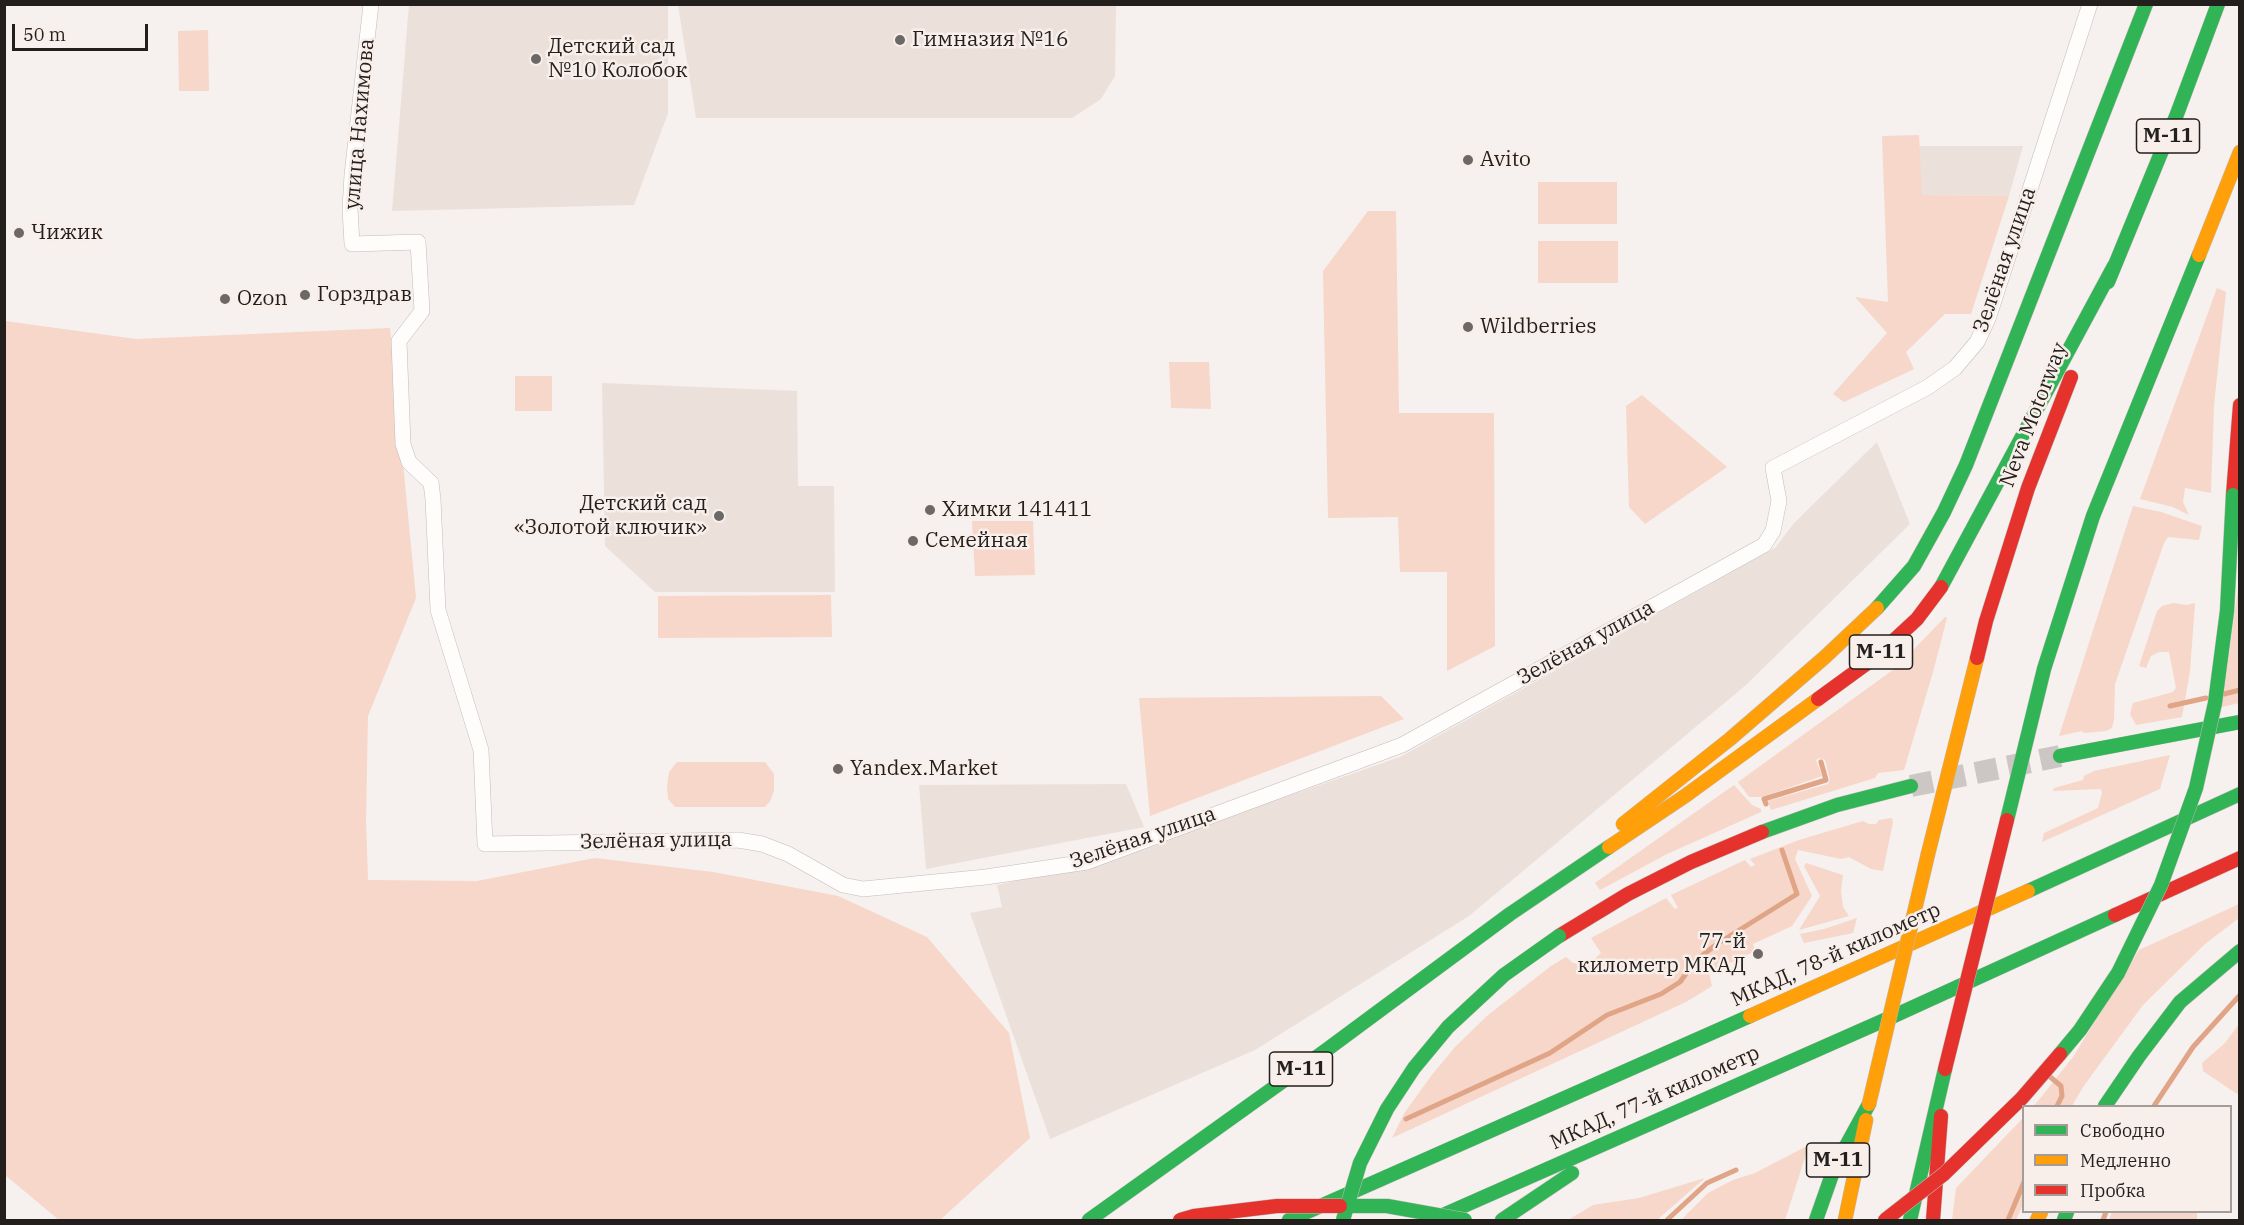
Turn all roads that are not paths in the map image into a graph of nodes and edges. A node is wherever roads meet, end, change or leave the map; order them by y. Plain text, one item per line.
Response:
1 (371, 4) edge
2 (2090, 4) edge
3 (2146, 4) edge
4 (2217, 4) edge
5 (2240, 152) edge
6 (352, 244) joint
7 (2114, 266) junction
8 (2240, 405) edge
9 (2240, 722) edge
10 (2060, 756) tunnel mouth
11 (1911, 786) tunnel mouth
12 (2240, 794) edge
13 (2240, 858) edge
14 (1510, 914) junction
15 (2240, 951) edge
16 (1945, 1069) junction
17 (1869, 1104) junction
18 (2106, 1105) edge
19 (1668, 1115) junction
20 (1089, 1221) edge
21 (1180, 1221) edge
22 (1288, 1221) edge
23 (1343, 1221) edge
24 (1432, 1221) edge
25 (1465, 1221) edge
26 (1502, 1221) edge
27 (1816, 1221) edge
28 (1845, 1221) edge
29 (1885, 1221) edge
30 (1910, 1221) edge
31 (1933, 1221) edge

1 - 6 street, улица Нахимова
2 - 6 street, Зелёная улица
3 - 14 main road, М-11
4 - 7 main road, Neva Motorway / М-11
5 - 16 main road, bridge
7 - 14 main road, М-11
7 - 17 main road, Neva Motorway / М-11, bridge
8 - 29 main road, bridge
9 - 10 main road
11 - 23 main road, bridge
12 - 22 main road, МКАД, 78-й километр
13 - 19 main road, МКАД, 77-й километр
14 - 20 main road, М-11
15 - 18 main road
16 - 30 main road
16 - 31 main road
17 - 27 main road, М-11
17 - 28 main road
19 - 24 main road, МКАД, 77-й километр
19 - 26 main road
21 - 25 main road, bridge

